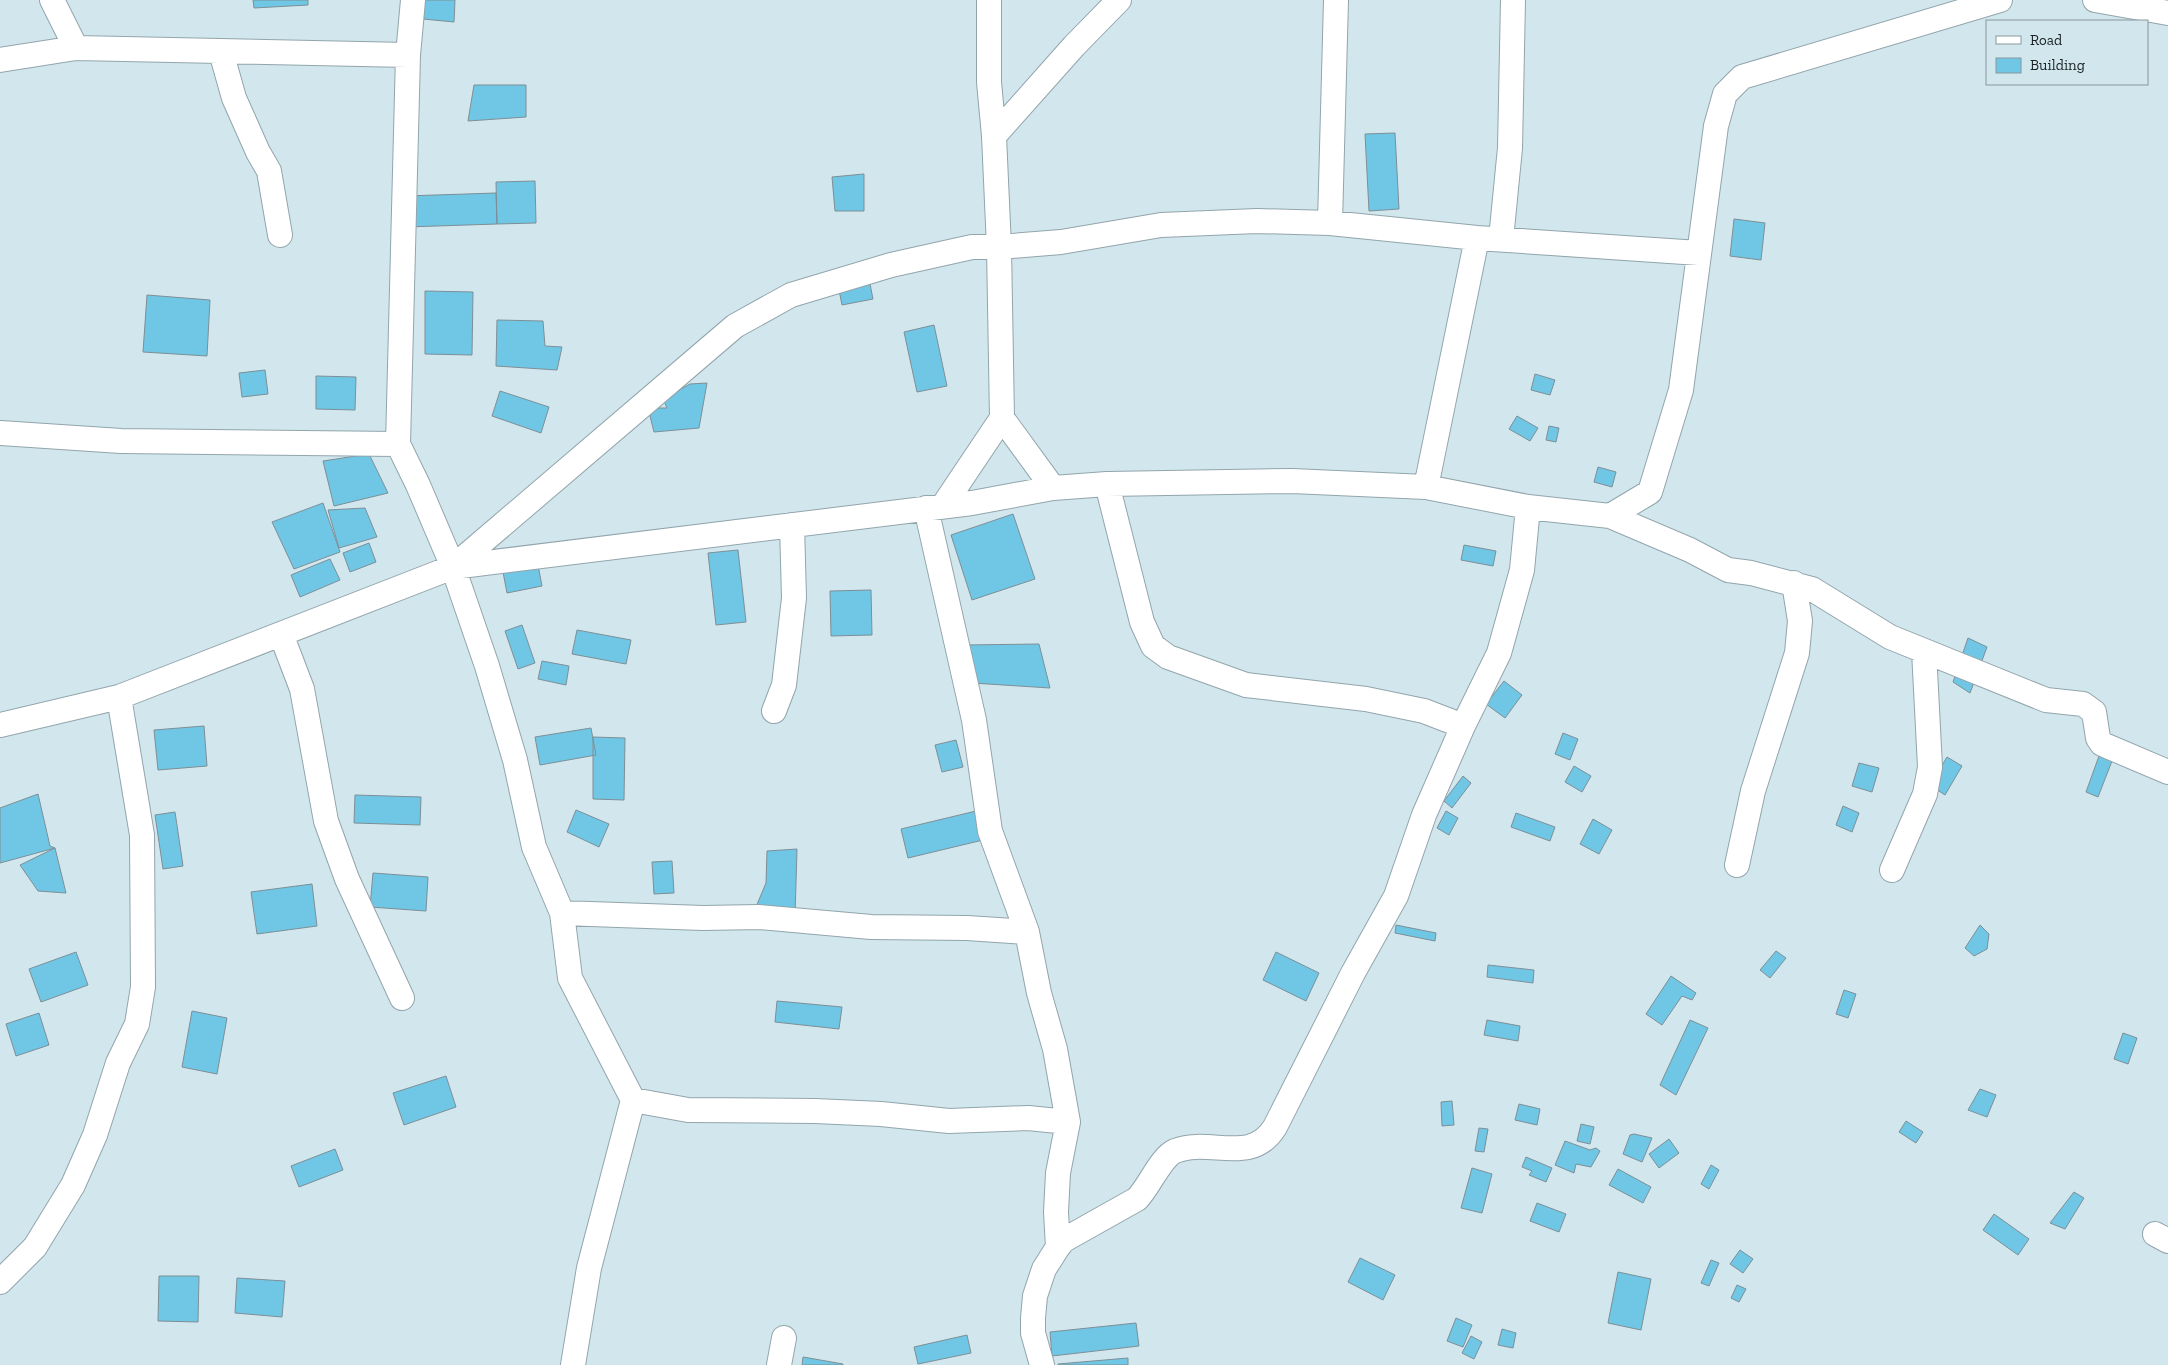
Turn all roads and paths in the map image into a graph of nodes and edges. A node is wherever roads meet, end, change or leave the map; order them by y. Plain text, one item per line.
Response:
1 (52, 0) edge
2 (413, 0) edge
3 (989, 0) edge
4 (1119, 0) edge
5 (1336, 0) edge
6 (1513, 0) edge
7 (2000, 0) edge
8 (2095, 0) edge
9 (2168, 13) edge
10 (76, 48) junction
11 (221, 52) junction
12 (408, 56) junction
13 (0, 60) edge
14 (994, 136) junction
15 (1330, 223) junction
16 (280, 235) dead end
17 (1477, 238) junction
18 (1501, 239) junction
19 (999, 247) junction
20 (1699, 254) junction
21 (1002, 418) junction
22 (0, 433) edge
23 (398, 444) junction
24 (1107, 484) junction
25 (1426, 487) junction
26 (1053, 488) junction
27 (1650, 492) junction
28 (934, 507) junction
29 (1528, 507) junction
30 (1610, 516) junction
31 (792, 525) junction
32 (1652, 534) junction
33 (453, 567) junction
34 (1794, 583) junction
35 (281, 634) junction
36 (1924, 651) junction
37 (119, 697) junction
38 (774, 711) dead end
39 (0, 725) edge
40 (1463, 726) junction
41 (2168, 772) edge
42 (1737, 865) dead end
43 (1892, 870) dead end
44 (562, 913) junction
45 (1027, 932) junction
46 (402, 998) dead end
47 (633, 1100) junction
48 (1068, 1122) junction
49 (1058, 1247) junction
50 (0, 1282) edge
51 (784, 1338) dead end
52 (573, 1365) edge
53 (779, 1365) edge
54 (1042, 1365) edge

1 - 10 street
2 - 12 street
3 - 14 street
4 - 14 street
5 - 15 street
6 - 18 street
7 - 20 street
8 - 9 street
10 - 11 street
10 - 13 street
11 - 12 street
11 - 16 street
12 - 23 street
14 - 19 street
15 - 17 street
15 - 19 street
17 - 18 street
17 - 25 street
18 - 20 street
19 - 21 street
19 - 33 street
20 - 27 street
21 - 26 street
21 - 28 street
22 - 23 street
23 - 33 street
24 - 25 street
24 - 26 street
24 - 40 street
25 - 29 street
26 - 28 street
27 - 30 street
27 - 32 street
28 - 31 street
28 - 45 street
29 - 30 street
29 - 40 street
30 - 32 street
31 - 33 street
31 - 38 street
32 - 34 street
33 - 35 street
33 - 44 street
34 - 36 street
34 - 42 street
35 - 37 street
35 - 46 street
36 - 41 street
36 - 43 street
37 - 39 street
37 - 50 street
40 - 49 street
44 - 45 street
44 - 47 street
45 - 48 street
47 - 48 street
47 - 52 street
48 - 49 street
49 - 54 street
51 - 53 street

